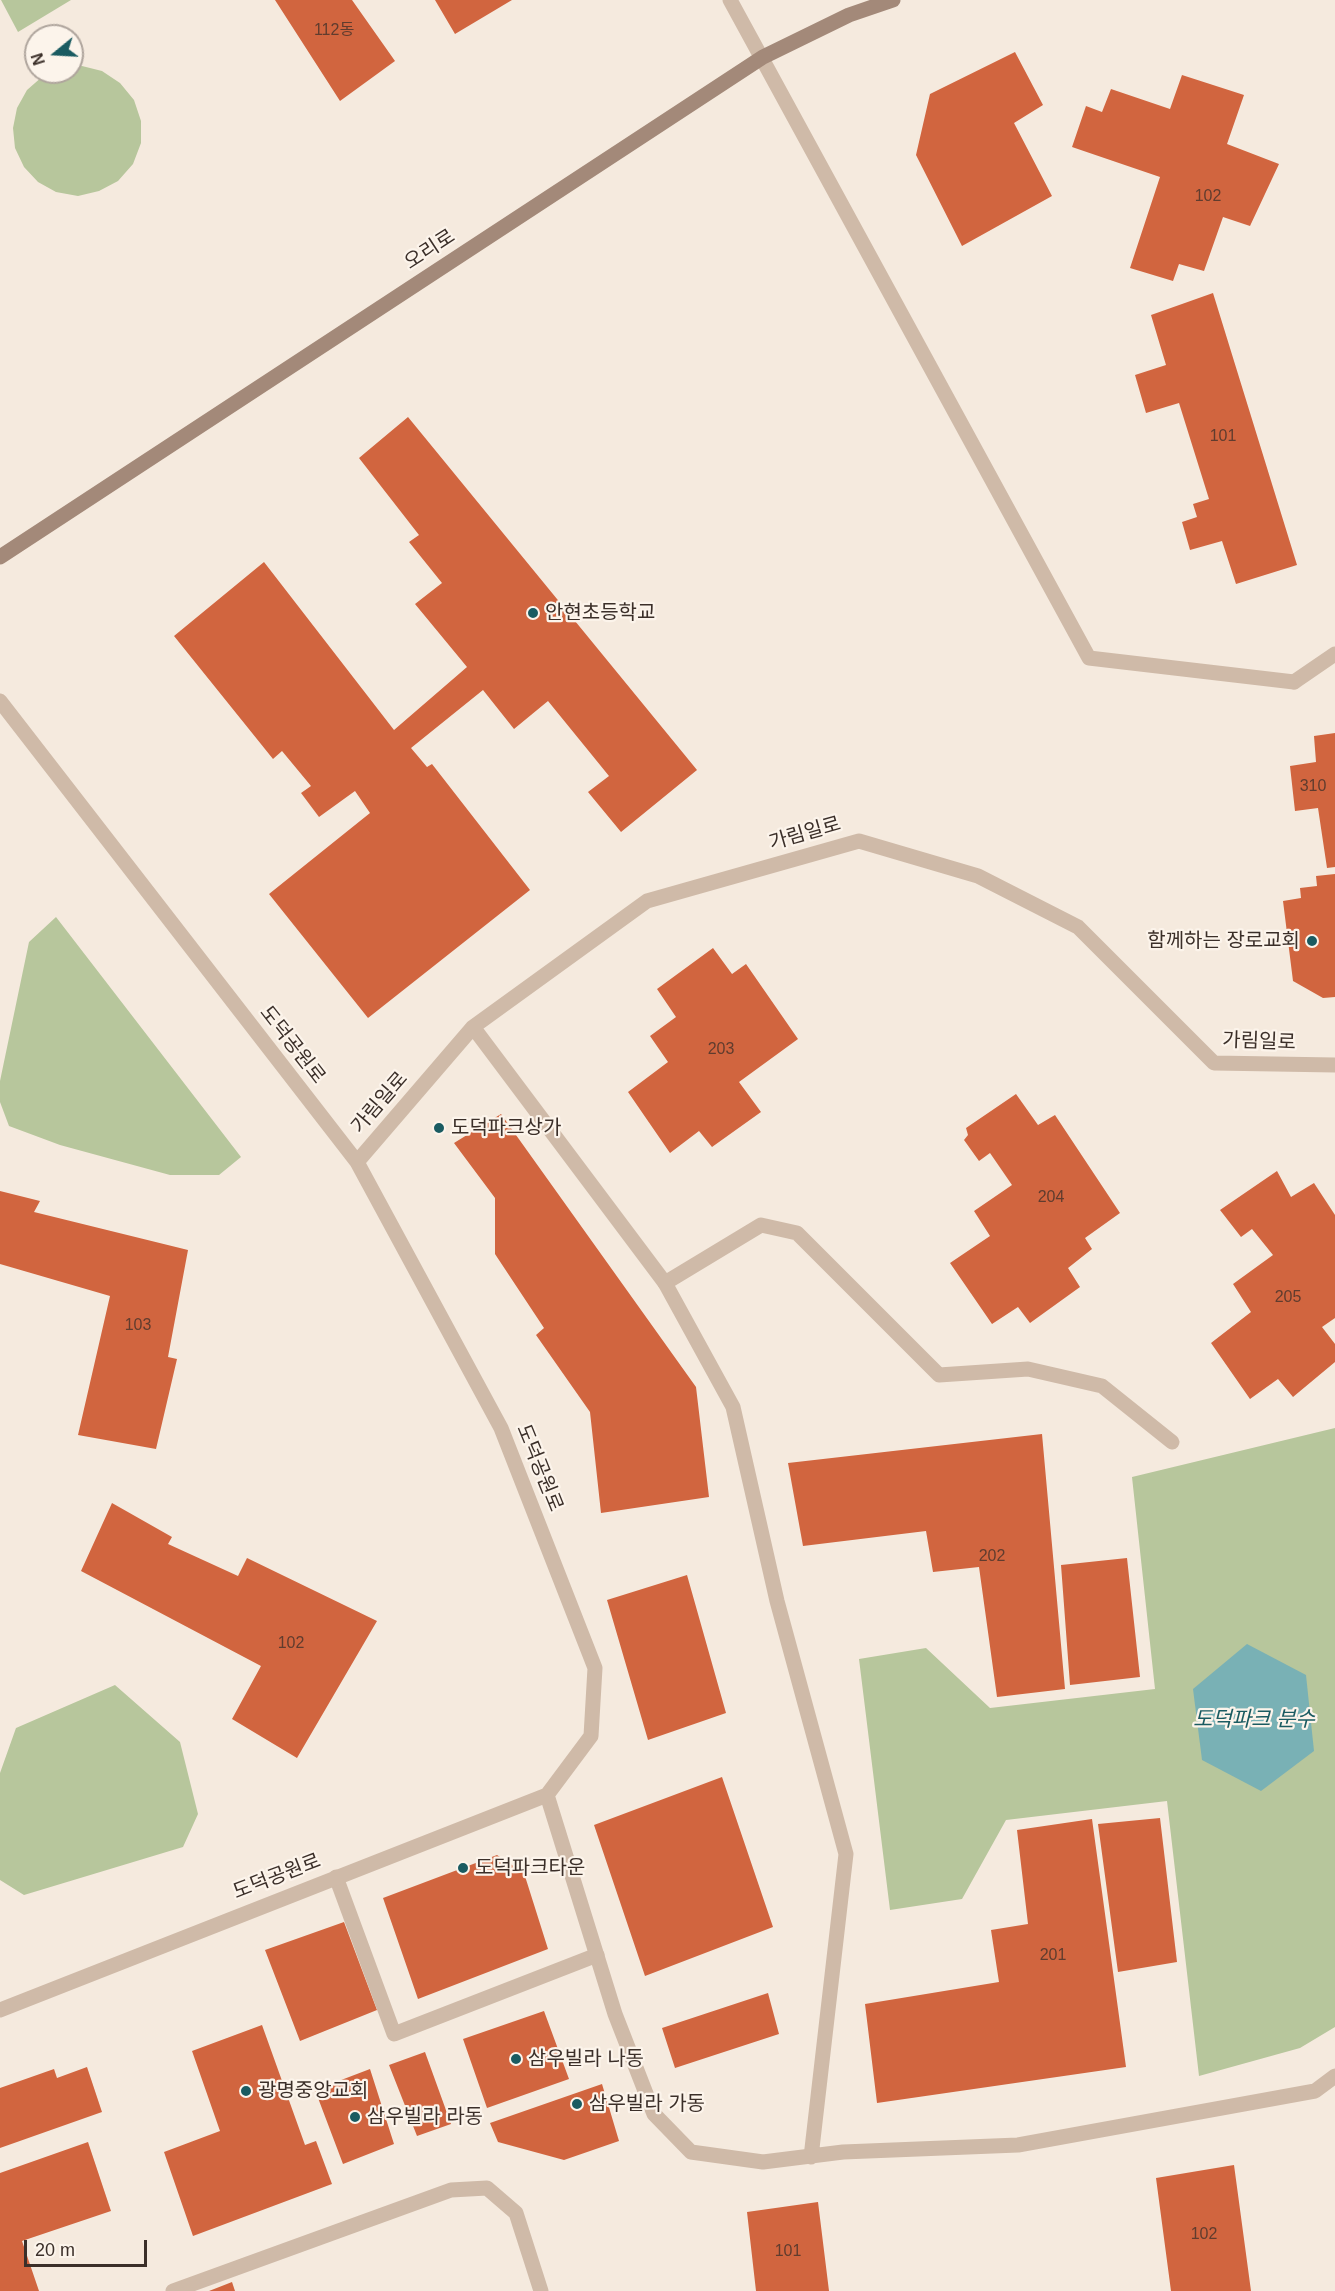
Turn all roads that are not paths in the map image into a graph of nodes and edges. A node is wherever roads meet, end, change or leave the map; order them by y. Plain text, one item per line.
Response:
1 (730, 0) edge
2 (893, 0) edge
3 (763, 57) junction
4 (0, 556) edge
5 (1335, 654) edge
6 (0, 701) edge
7 (473, 1027) junction
8 (1335, 1065) edge
9 (357, 1162) junction
10 (664, 1283) junction
11 (1172, 1442) dead end
12 (547, 1795) junction
13 (336, 1877) junction
14 (597, 1955) junction
15 (0, 2010) edge
16 (1335, 2076) edge
17 (812, 2157) junction
18 (173, 2291) edge
19 (541, 2291) edge

1 - 3 street
2 - 3 main road, 오리로
3 - 4 main road, 오리로
3 - 5 street
6 - 9 street, 도덕공원로
7 - 8 street, 가림일로
7 - 9 street, 가림일로
7 - 10 street
9 - 12 street, 도덕공원로
10 - 11 street
10 - 17 street
12 - 13 street, 도덕공원로
12 - 14 street
13 - 14 street
13 - 15 street, 도덕공원로
14 - 17 street
16 - 17 street
18 - 19 street

